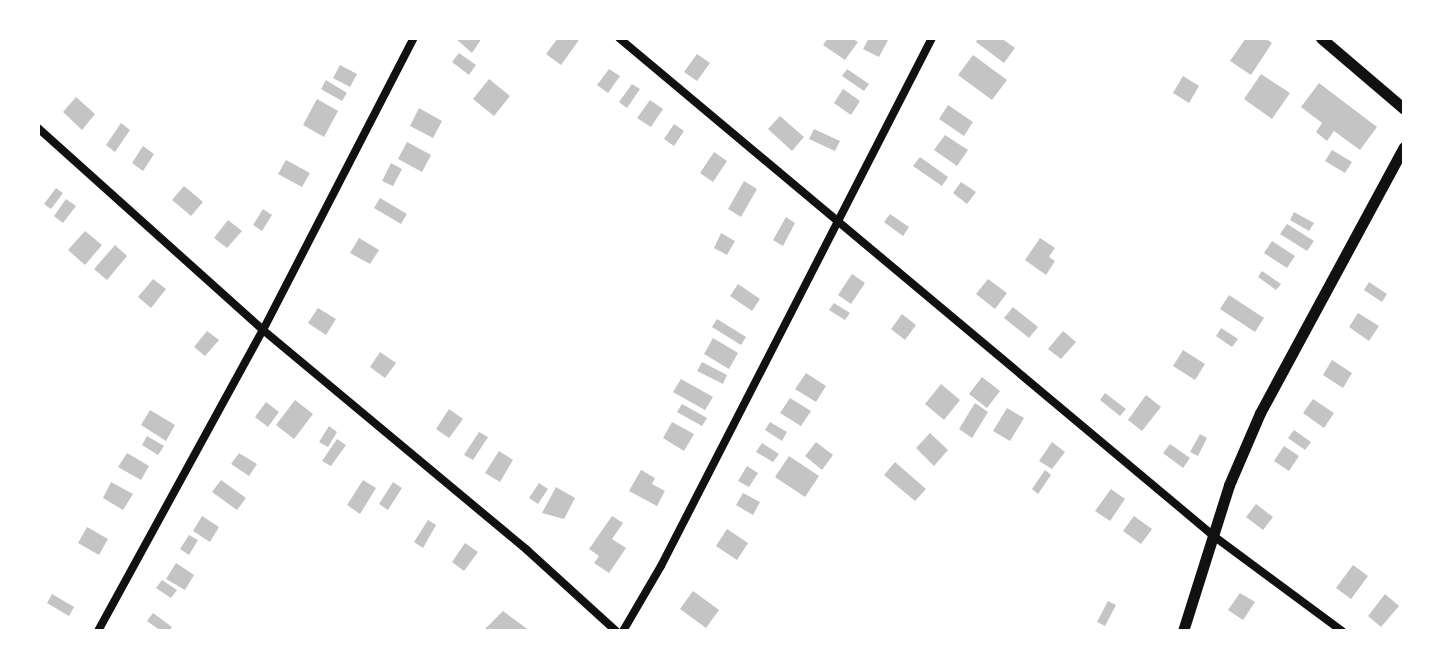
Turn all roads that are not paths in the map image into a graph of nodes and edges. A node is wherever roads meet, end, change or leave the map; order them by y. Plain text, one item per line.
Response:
1 (414, 38) edge
2 (619, 38) edge
3 (932, 38) edge
4 (1321, 38) edge
5 (1404, 109) edge
6 (38, 128) edge
7 (1404, 147) edge
8 (839, 221) junction
9 (263, 330) junction
10 (1215, 537) junction
11 (98, 631) edge
12 (616, 631) edge
13 (623, 631) edge
14 (1183, 631) edge
15 (1342, 631) edge

1 - 9 street
2 - 8 street
3 - 8 street
4 - 5 street
6 - 9 street
7 - 10 street
8 - 10 street
8 - 13 street
9 - 11 street
9 - 12 street
10 - 14 street
10 - 15 street

